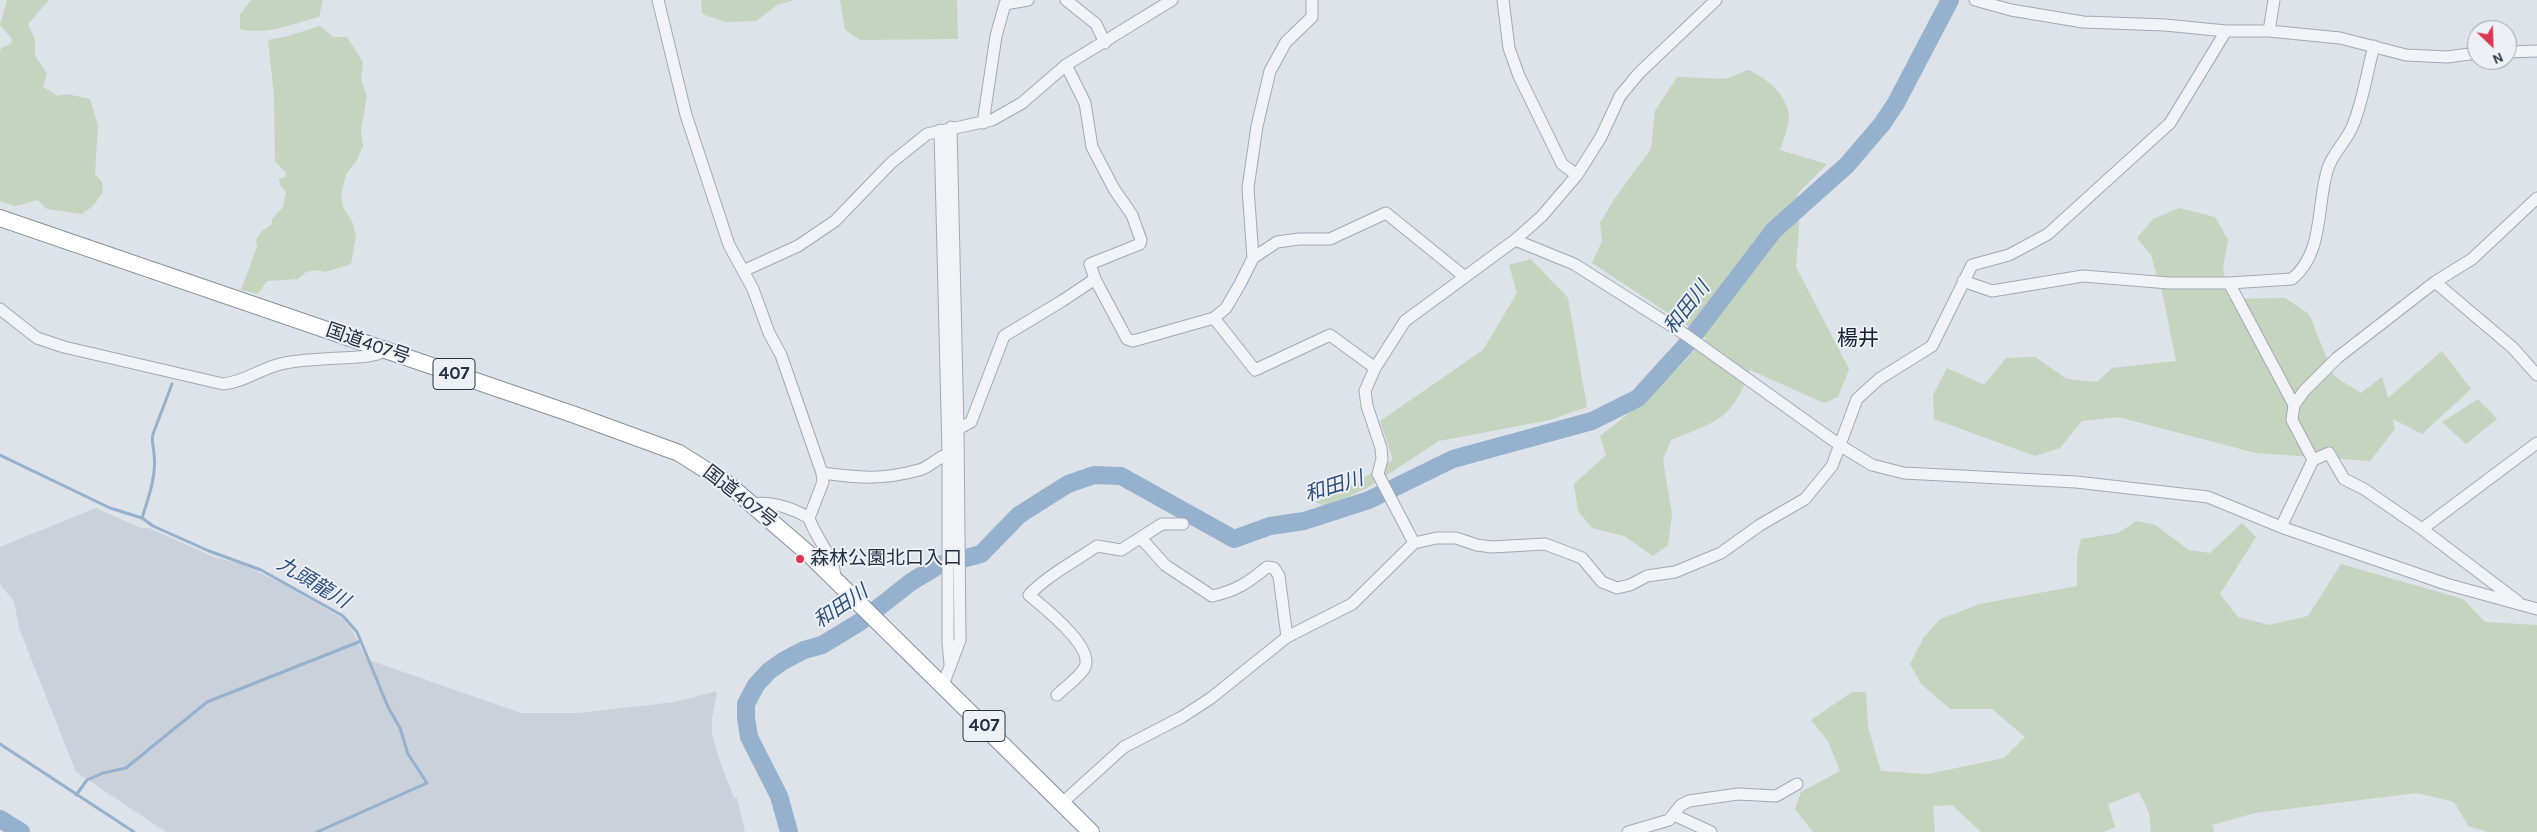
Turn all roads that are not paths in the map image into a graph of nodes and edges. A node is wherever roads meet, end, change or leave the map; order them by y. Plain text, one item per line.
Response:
1 (658, 0) edge
2 (1028, 0) edge
3 (1066, 0) edge
4 (1172, 0) edge
5 (1312, 0) edge
6 (1503, 0) edge
7 (1716, 0) edge
8 (1975, 0) edge
9 (2274, 0) edge
10 (2226, 31) junction
11 (2269, 31) junction
12 (1105, 43) junction
13 (2374, 46) junction
14 (2537, 51) edge
15 (2517, 52) edge
16 (2467, 54) edge
17 (1066, 65) junction
18 (983, 123) junction
19 (946, 129) junction
20 (1577, 175) junction
21 (2537, 198) edge
22 (0, 218) edge
23 (1515, 240) junction
24 (1253, 258) junction
25 (743, 271) junction
26 (1465, 277) junction
27 (1095, 279) junction
28 (1962, 281) junction
29 (2435, 282) junction
30 (2229, 283) junction
31 (0, 310) edge
32 (1214, 318) junction
33 (383, 349) junction
34 (1375, 368) junction
35 (2537, 375) edge
36 (2294, 405) junction
37 (958, 429) junction
38 (2537, 443) edge
39 (1841, 446) junction
40 (953, 453) junction
41 (2313, 460) junction
42 (822, 473) junction
43 (751, 504) junction
44 (809, 518) junction
45 (1183, 524) dead end
46 (2280, 527) junction
47 (2422, 529) junction
48 (1141, 538) junction
49 (1414, 544) junction
50 (835, 579) junction
51 (2532, 606) edge
52 (1287, 636) junction
53 (943, 685) junction
54 (1057, 695) dead end
55 (1797, 784) dead end
56 (1061, 804) junction
57 (1674, 815) junction
58 (1090, 832) edge
59 (1628, 832) edge
60 (1711, 832) edge

1 - 25 street
2 - 18 street
3 - 12 street
4 - 12 street
5 - 24 street
6 - 20 street
7 - 20 street
8 - 10 street
9 - 11 street
10 - 11 street
10 - 28 street
11 - 13 street
12 - 17 street
13 - 16 street
13 - 30 street
14 - 15 street
17 - 18 street
17 - 27 street
18 - 19 street
19 - 25 street
19 - 37 street
19 - 40 street
20 - 23 street
21 - 29 street
22 - 33 highway, 国道407号 / 407
23 - 26 street
23 - 39 street
24 - 26 street
24 - 32 street
25 - 42 street
26 - 34 street
27 - 32 street
27 - 37 street
28 - 30 street
28 - 39 street
29 - 35 street
29 - 36 street
30 - 36 street
31 - 33 street
32 - 34 street
33 - 43 highway, 国道407号 / 407
34 - 49 street
36 - 41 street
37 - 40 street
38 - 47 street
39 - 46 street
39 - 49 street
40 - 42 street
40 - 53 street
41 - 46 street
41 - 47 street
42 - 44 street
43 - 44 street
43 - 50 highway, 国道407号 / 407
44 - 50 street
45 - 48 street
46 - 51 street
47 - 51 street
48 - 52 street
48 - 54 street
49 - 52 street
50 - 53 highway, 国道407号 / 407
52 - 56 street
53 - 56 highway, 407
55 - 57 street
56 - 58 highway, 407
57 - 59 street
57 - 60 street

